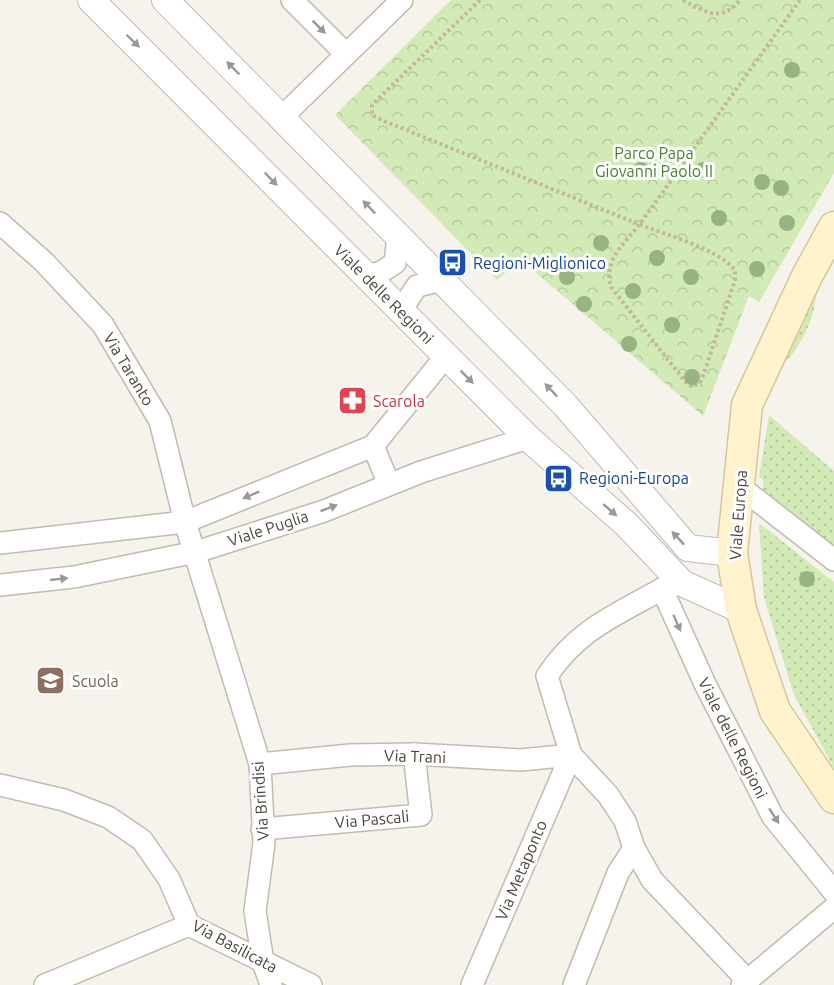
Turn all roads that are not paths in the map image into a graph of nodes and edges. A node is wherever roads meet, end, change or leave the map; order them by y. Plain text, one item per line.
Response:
1 (91, 0) edge
2 (165, 0) edge
3 (292, 0) edge
4 (402, 0) edge
5 (346, 54) junction
6 (282, 117) junction
7 (0, 223) edge
8 (834, 227) edge
9 (398, 236) junction
10 (362, 273) junction
11 (442, 280) junction
12 (401, 310) junction
13 (446, 356) junction
14 (528, 438) junction
15 (373, 446) junction
16 (389, 484) junction
17 (739, 486) junction
18 (185, 522) junction
19 (0, 543) edge
20 (196, 552) junction
21 (732, 552) junction
22 (834, 560) edge
23 (0, 580) edge
24 (672, 586) junction
25 (741, 610) junction
26 (414, 754) junction
27 (571, 755) junction
28 (260, 764) junction
29 (0, 785) edge
30 (834, 798) edge
31 (262, 829) junction
32 (634, 848) junction
33 (834, 892) edge
34 (834, 908) edge
35 (189, 925) junction
36 (263, 962) junction
37 (745, 983) edge
38 (45, 985) edge
39 (271, 985) edge
40 (310, 985) edge
41 (472, 985) edge
42 (574, 985) edge

1 -> 10 street, Viale delle Regioni
6 -> 2 street
3 -> 5 street
4 - 5 street
5 - 6 street
9 -> 6 street
7 - 18 street, Via Taranto
8 - 17 main road, Viale Europa
9 - 10 street
9 - 11 street
10 - 12 street, Viale delle Regioni
11 - 12 street
21 -> 11 street
12 - 13 street, Viale delle Regioni
13 -> 14 street, Viale delle Regioni
13 - 15 street, Viale Puglia
14 - 16 street, Viale Puglia
14 -> 24 street, Viale delle Regioni
15 - 16 street
15 -> 18 street, Viale Puglia
20 -> 16 street, Viale Puglia
17 - 21 main road, Viale Europa
17 - 22 street
18 - 19 street, Viale Puglia
18 - 20 street, Via Taranto
23 -> 20 street, Viale Puglia
20 - 28 street, Via Brindisi
21 - 25 main road, Viale Europa
24 - 25 street, Viale delle Regioni
24 - 27 street
24 -> 33 street, Viale delle Regioni
25 - 30 main road, Viale Europa
26 - 27 street, Via Trani
26 - 28 street, Via Trani
26 - 31 street, Via Pascali
27 - 32 street
27 - 41 street, Via Metaponto
28 - 31 street, Via Brindisi
29 - 35 street, Via Basilicata
31 - 36 street, Via Brindisi
32 - 37 street
32 - 42 street
34 - 37 street
35 - 36 street, Via Basilicata
35 - 38 street
36 - 39 street, Via Brindisi
36 - 40 street, Via Basilicata

